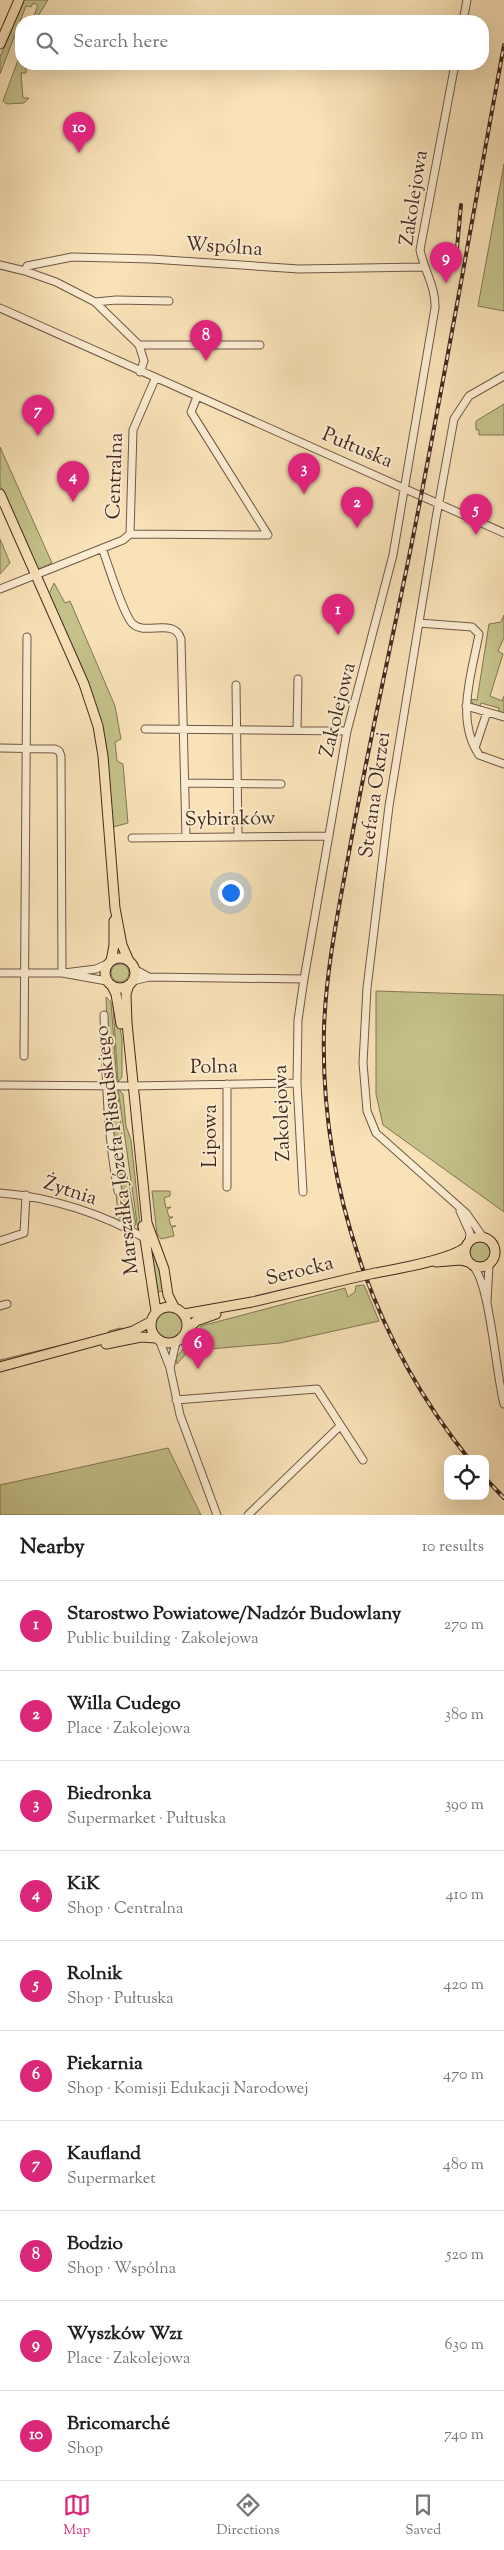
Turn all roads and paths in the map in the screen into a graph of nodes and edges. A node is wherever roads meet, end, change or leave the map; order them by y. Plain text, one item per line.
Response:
1 (18, 0) edge
2 (467, 0) edge
3 (464, 15) edge
4 (0, 44) edge
5 (454, 70) edge
6 (0, 265) edge
7 (423, 267) junction
8 (25, 271) junction
9 (169, 301) dead end
10 (95, 302) junction
11 (0, 310) edge
12 (139, 345) junction
13 (260, 345) dead end
14 (140, 372) junction
15 (504, 376) edge
16 (155, 379) junction
17 (197, 397) junction
18 (405, 487) junction
19 (0, 494) edge
20 (438, 504) junction
21 (504, 532) edge
22 (130, 534) junction
23 (102, 548) junction
24 (34, 575) junction
25 (0, 590) edge
26 (419, 623) junction
27 (26, 637) dead end
28 (298, 679) dead end
29 (236, 685) dead end
30 (466, 706) junction
31 (487, 712) junction
32 (504, 717) edge
33 (145, 729) dead end
34 (184, 729) junction
35 (237, 729) junction
36 (297, 730) junction
37 (347, 731) junction
38 (0, 748) edge
39 (26, 748) junction
40 (474, 748) junction
41 (504, 764) edge
42 (185, 782) junction
43 (238, 783) junction
44 (281, 784) dead end
45 (329, 836) junction
46 (186, 837) junction
47 (238, 837) junction
48 (132, 838) dead end
49 (115, 908) junction
50 (109, 963) junction
51 (132, 965) junction
52 (0, 973) edge
53 (25, 973) junction
54 (62, 973) junction
55 (149, 977) junction
56 (304, 979) junction
57 (131, 983) junction
58 (110, 984) junction
59 (104, 1015) dead end
60 (24, 1056) dead end
61 (297, 1083) junction
62 (227, 1084) junction
63 (0, 1085) edge
64 (106, 1086) junction
65 (130, 1086) junction
66 (227, 1187) dead end
67 (118, 1191) dead end
68 (303, 1192) dead end
69 (0, 1193) edge
70 (26, 1195) junction
71 (459, 1208) junction
72 (144, 1238) junction
73 (487, 1239) junction
74 (0, 1241) edge
75 (504, 1242) edge
76 (467, 1244) junction
77 (154, 1246) junction
78 (504, 1250) edge
79 (495, 1257) junction
80 (428, 1262) junction
81 (470, 1264) junction
82 (489, 1265) junction
83 (252, 1302) junction
84 (487, 1304) junction
85 (174, 1307) junction
86 (156, 1311) junction
87 (184, 1314) junction
88 (150, 1322) junction
89 (186, 1331) junction
90 (158, 1340) junction
91 (176, 1342) junction
92 (71, 1349) junction
93 (504, 1362) edge
94 (496, 1364) junction
95 (0, 1367) edge
96 (170, 1368) junction
97 (176, 1400) junction
98 (504, 1404) edge
99 (340, 1426) junction
100 (362, 1460) dead end
101 (217, 1515) edge
102 (248, 1515) edge

1 - 4 main road
2 - 3 street
5 - 7 street, Zakolejowa
6 - 8 street
7 - 8 street, Wspólna
7 - 18 street, Zakolejowa
8 - 10 street
9 - 10 street
10 - 12 street
11 - 14 street, Pułtuska
12 - 13 street
12 - 14 street
14 - 16 street, Pułtuska
15 - 20 street, Stefana Okrzei
16 - 17 street, Pułtuska
16 - 22 street, Centralna
17 - 18 street, Pułtuska
17 - 22 street
18 - 20 street, Pułtuska
18 - 37 street, Zakolejowa
19 - 24 main road
20 - 21 street, Pułtuska
20 - 26 street, Stefana Okrzei
22 - 23 street, Centralna
23 - 24 street, Centralna
23 - 34 street
24 - 25 street
24 - 49 main road
26 - 30 street
26 - 71 street, Stefana Okrzei
27 - 39 street
28 - 36 street
29 - 35 street
30 - 31 street
30 - 40 street
31 - 32 street
31 - 40 street
33 - 34 street
34 - 35 street
34 - 42 street
35 - 36 street
35 - 43 street
36 - 37 street
37 - 45 street, Zakolejowa
38 - 39 street
39 - 53 street
39 - 54 street
40 - 41 street
42 - 43 street, Sybiraków
42 - 46 street
43 - 44 street, Sybiraków
43 - 47 street
45 - 47 street, Sybiraków
45 - 56 street, Zakolejowa
46 - 47 street, Sybiraków
46 - 48 street, Sybiraków
49 - 50 main road
49 - 51 main road
50 - 51 main road
50 - 54 street
50 - 58 main road
51 - 55 street
51 - 57 main road
52 - 53 street
53 - 54 street
53 - 60 street
54 - 58 street
55 - 56 street
55 - 57 street
56 - 61 street, Zakolejowa
57 - 58 main road
57 - 65 main road, Marszałka Józefa Piłsudskiego
58 - 65 main road, Marszałka Józefa Piłsudskiego
59 - 64 street
61 - 62 street, Polna
61 - 68 street, Zakolejowa
62 - 65 street, Polna
62 - 66 street, Lipowa
63 - 64 street, Polna
64 - 65 street, Polna
64 - 67 street
65 - 72 main road, Marszałka Józefa Piłsudskiego
65 - 77 main road, Marszałka Józefa Piłsudskiego
69 - 70 street, Żytnia
70 - 72 street, Żytnia
70 - 74 street
71 - 73 street, Stefana Okrzei
71 - 76 street, Stefana Okrzei
72 - 77 street, Żytnia
72 - 86 main road, Marszałka Józefa Piłsudskiego
73 - 75 main road
73 - 76 main road
73 - 79 main road
76 - 80 main road
76 - 81 main road
77 - 85 main road, Marszałka Józefa Piłsudskiego
78 - 79 main road
79 - 82 main road
80 - 81 main road
80 - 83 main road, Serocka, bridge
81 - 82 main road
81 - 84 street
82 - 84 street
83 - 87 main road, Serocka
83 - 89 main road, Serocka
84 - 94 street
85 - 86 main road
85 - 87 main road
86 - 88 main road
87 - 89 main road
88 - 90 main road
88 - 92 main road
89 - 91 main road
90 - 91 main road
90 - 92 main road
90 - 96 street
91 - 96 street
92 - 95 main road
93 - 94 street
94 - 98 street
96 - 97 street
97 - 99 street
97 - 101 street
99 - 100 street
99 - 102 street

